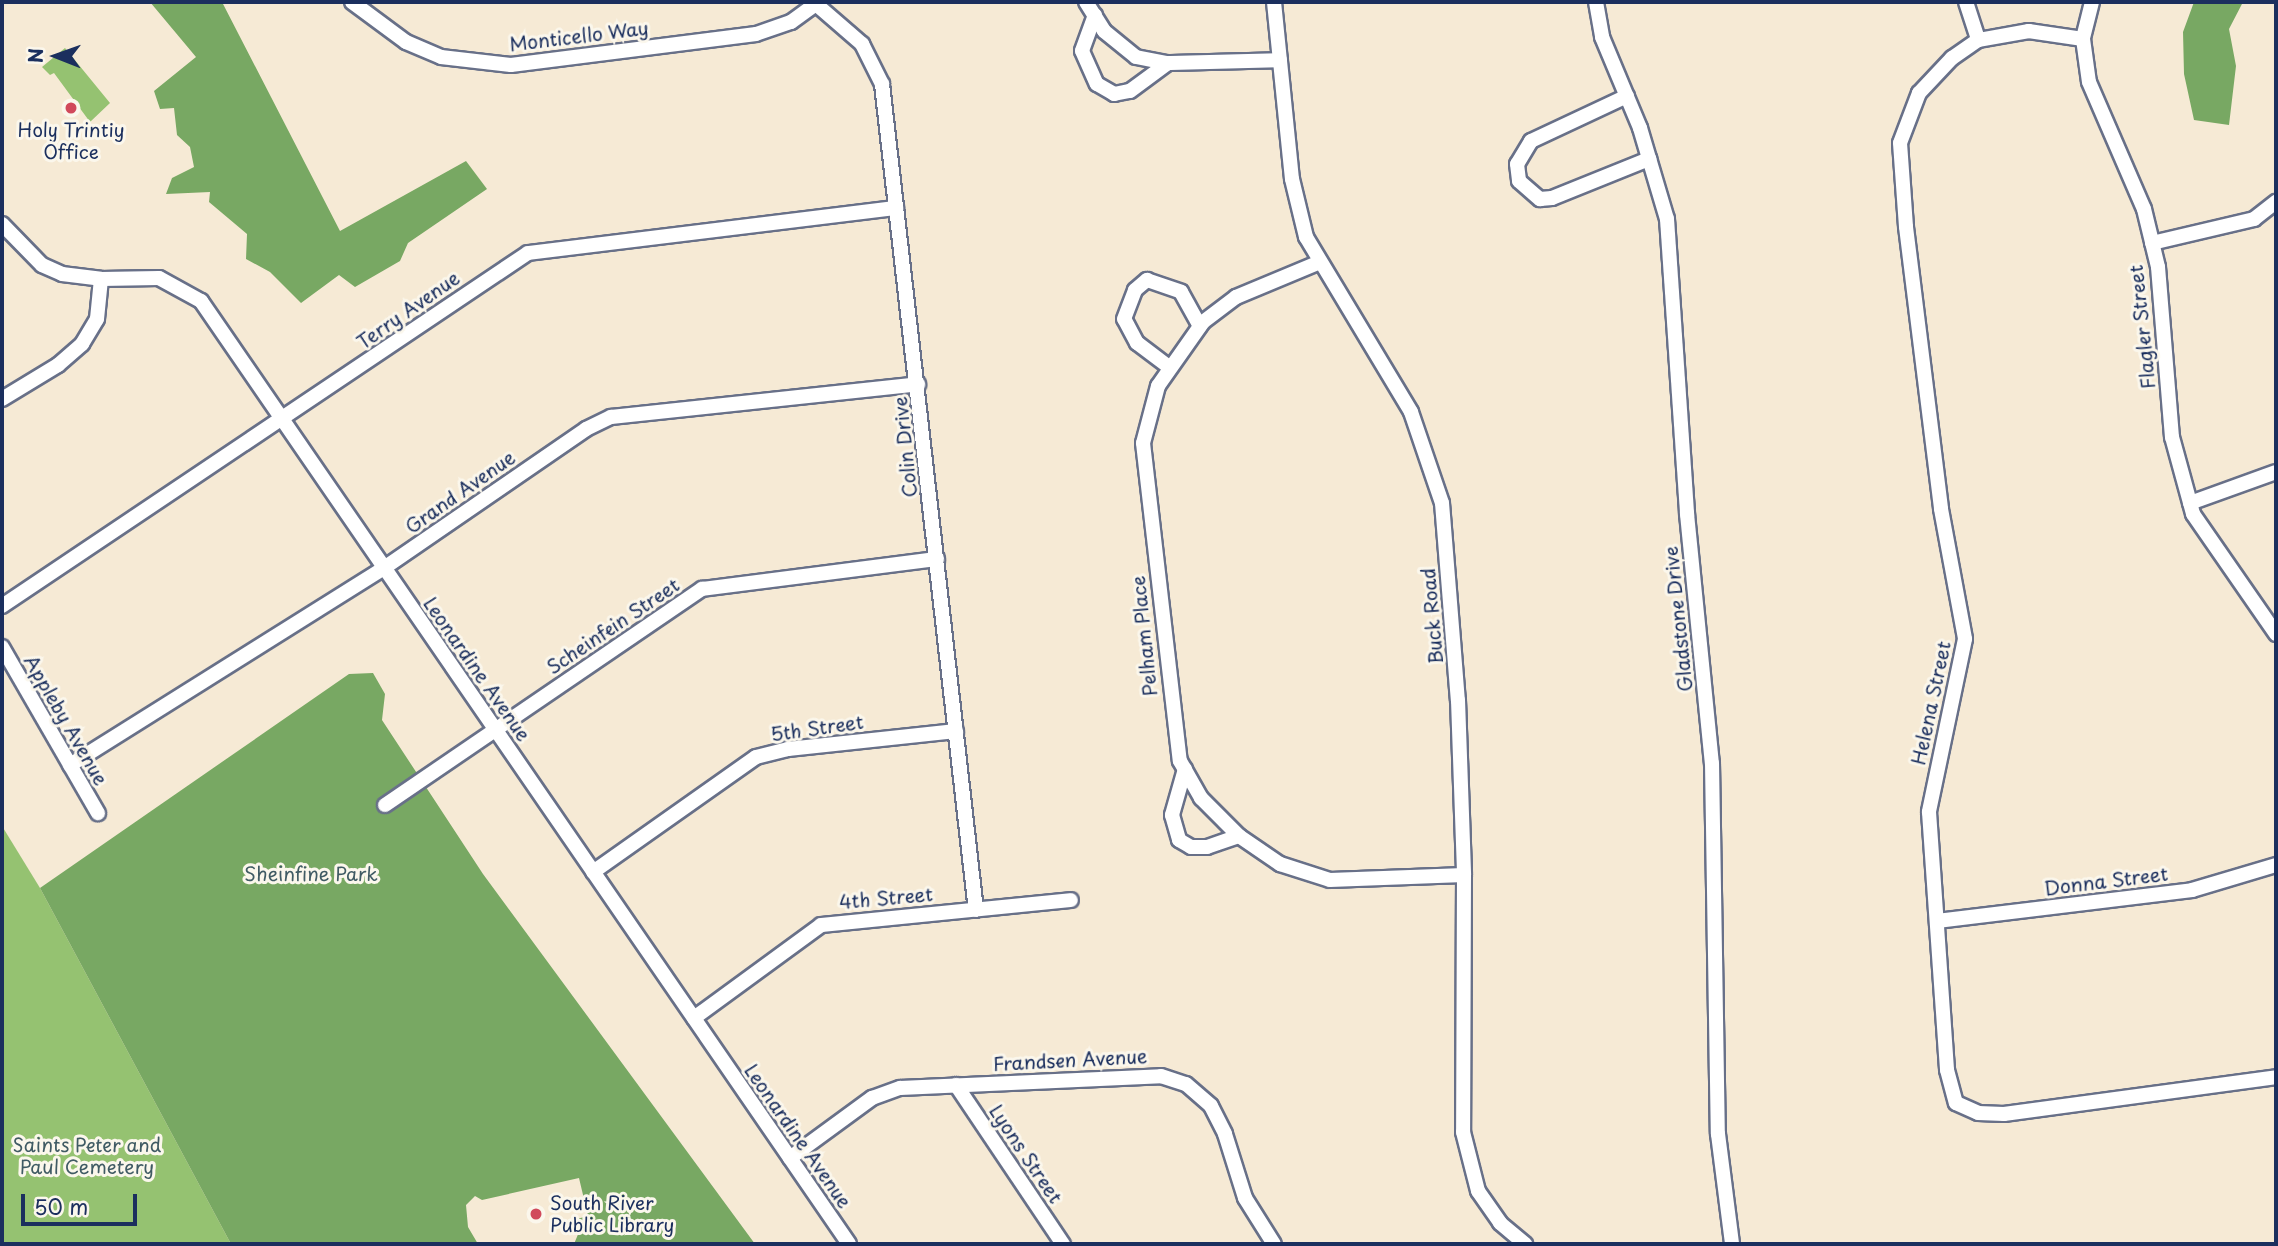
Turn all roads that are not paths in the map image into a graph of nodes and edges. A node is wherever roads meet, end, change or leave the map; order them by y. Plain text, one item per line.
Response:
1 (352, 2) edge
2 (1086, 2) edge
3 (1274, 2) edge
4 (1596, 2) edge
5 (1966, 2) edge
6 (2092, 2) edge
7 (818, 3) edge
8 (1095, 15) junction
9 (2083, 39) junction
10 (1978, 40) junction
11 (1280, 60) junction
12 (1168, 63) junction
13 (1627, 96) junction
14 (1650, 159) junction
15 (2276, 202) edge
16 (896, 208) junction
17 (2, 224) edge
18 (2152, 243) junction
19 (1320, 262) junction
20 (101, 279) junction
21 (1200, 326) junction
22 (1169, 367) junction
23 (918, 384) junction
24 (2, 399) edge
25 (285, 420) junction
26 (2276, 472) edge
27 (2190, 503) junction
28 (937, 559) junction
29 (384, 568) junction
30 (2, 606) edge
31 (2276, 634) edge
32 (2, 647) edge
33 (495, 730) junction
34 (956, 731) junction
35 (70, 765) junction
36 (1185, 769) junction
37 (385, 805) dead end
38 (98, 813) dead end
39 (1239, 836) junction
40 (2276, 865) edge
41 (593, 872) junction
42 (1464, 875) junction
43 (1071, 901) dead end
44 (976, 910) junction
45 (1937, 921) junction
46 (694, 1018) junction
47 (2276, 1077) edge
48 (956, 1085) junction
49 (790, 1158) junction
50 (849, 1244) edge
51 (1063, 1244) edge
52 (1274, 1244) edge
53 (1524, 1244) edge
54 (1732, 1244) edge

1 - 7 street, Monticello Way
2 - 8 street
3 - 11 street, Buck Road
4 - 13 street, Gladstone Drive
5 - 10 street
6 - 9 street, Flagler Street
7 - 16 street, Colin Drive
8 - 12 street
8 - 12 street
9 - 10 street, Helena Street
9 - 18 street, Flagler Street
10 - 45 street, Helena Street
11 - 12 street
11 - 19 street, Buck Road
13 - 14 street, Gladstone Drive
13 - 14 street
14 - 54 street, Gladstone Drive
15 - 18 street
16 - 23 street, Colin Drive
16 - 25 street, Terry Avenue
17 - 20 street, Leonardine Avenue
18 - 27 street, Flagler Street
19 - 21 street, Pelham Place
19 - 42 street, Buck Road
20 - 24 street
20 - 25 street, Leonardine Avenue
21 - 22 street, Pelham Place
21 - 22 street
22 - 36 street, Pelham Place
23 - 28 street, Colin Drive
23 - 29 street, Grand Avenue
25 - 29 street, Leonardine Avenue
25 - 30 street, Terry Avenue
26 - 27 street
27 - 31 street, Flagler Street
28 - 33 street, Scheinfein Street
28 - 34 street, Colin Drive
29 - 33 street, Leonardine Avenue
29 - 35 street, Grand Avenue
32 - 35 street, Appleby Avenue
33 - 37 street, Scheinfein Street
33 - 41 street, Leonardine Avenue
34 - 41 street, 5th Street
34 - 44 street, Colin Drive
35 - 38 street, Appleby Avenue
36 - 39 street, Pelham Place
36 - 39 street
39 - 42 street, Pelham Place
40 - 45 street, Donna Street
41 - 46 street, Leonardine Avenue
42 - 53 street, Buck Road
43 - 44 street, 4th Street
44 - 46 street, 4th Street
45 - 47 street, Helena Street
46 - 49 street, Leonardine Avenue
48 - 49 street, Frandsen Avenue
48 - 51 street, Lyons Street
48 - 52 street, Frandsen Avenue
49 - 50 street, Leonardine Avenue

